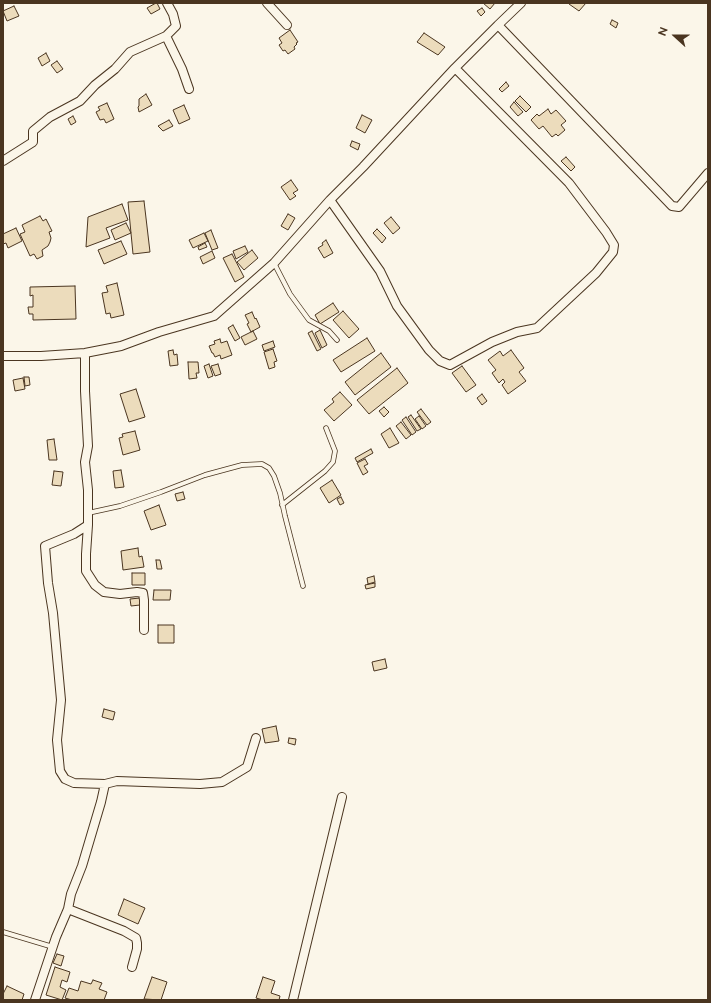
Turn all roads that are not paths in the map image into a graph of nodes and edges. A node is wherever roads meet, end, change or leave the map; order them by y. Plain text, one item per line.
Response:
1 (167, 3) edge
2 (267, 3) edge
3 (521, 3) edge
4 (287, 25) dead end
5 (498, 25) junction
6 (166, 36) junction
7 (456, 68) junction
8 (189, 89) dead end
9 (3, 161) edge
10 (708, 173) edge
11 (330, 200) junction
12 (274, 264) junction
13 (336, 340) dead end
14 (85, 353) junction
15 (3, 356) edge
16 (326, 428) dead end
17 (282, 506) junction
18 (88, 512) junction
19 (88, 525) junction
20 (303, 586) dead end
21 (144, 630) dead end
22 (256, 738) dead end
23 (105, 784) junction
24 (342, 797) dead end
25 (68, 909) junction
26 (3, 932) edge
27 (53, 946) junction
28 (132, 967) dead end
29 (35, 1000) edge
30 (293, 1000) edge

1 - 6 street
2 - 4 street
3 - 5 street
5 - 7 street
5 - 10 street
6 - 8 street
6 - 9 street
7 - 11 street
7 - 11 street
11 - 12 street
12 - 13 lane
12 - 14 street
14 - 15 street
14 - 18 street
16 - 17 lane
17 - 18 lane
17 - 20 lane
18 - 19 street
19 - 21 street
19 - 23 street
22 - 23 street
23 - 25 street
24 - 30 street
25 - 27 street
25 - 28 street
26 - 27 lane
27 - 29 street

